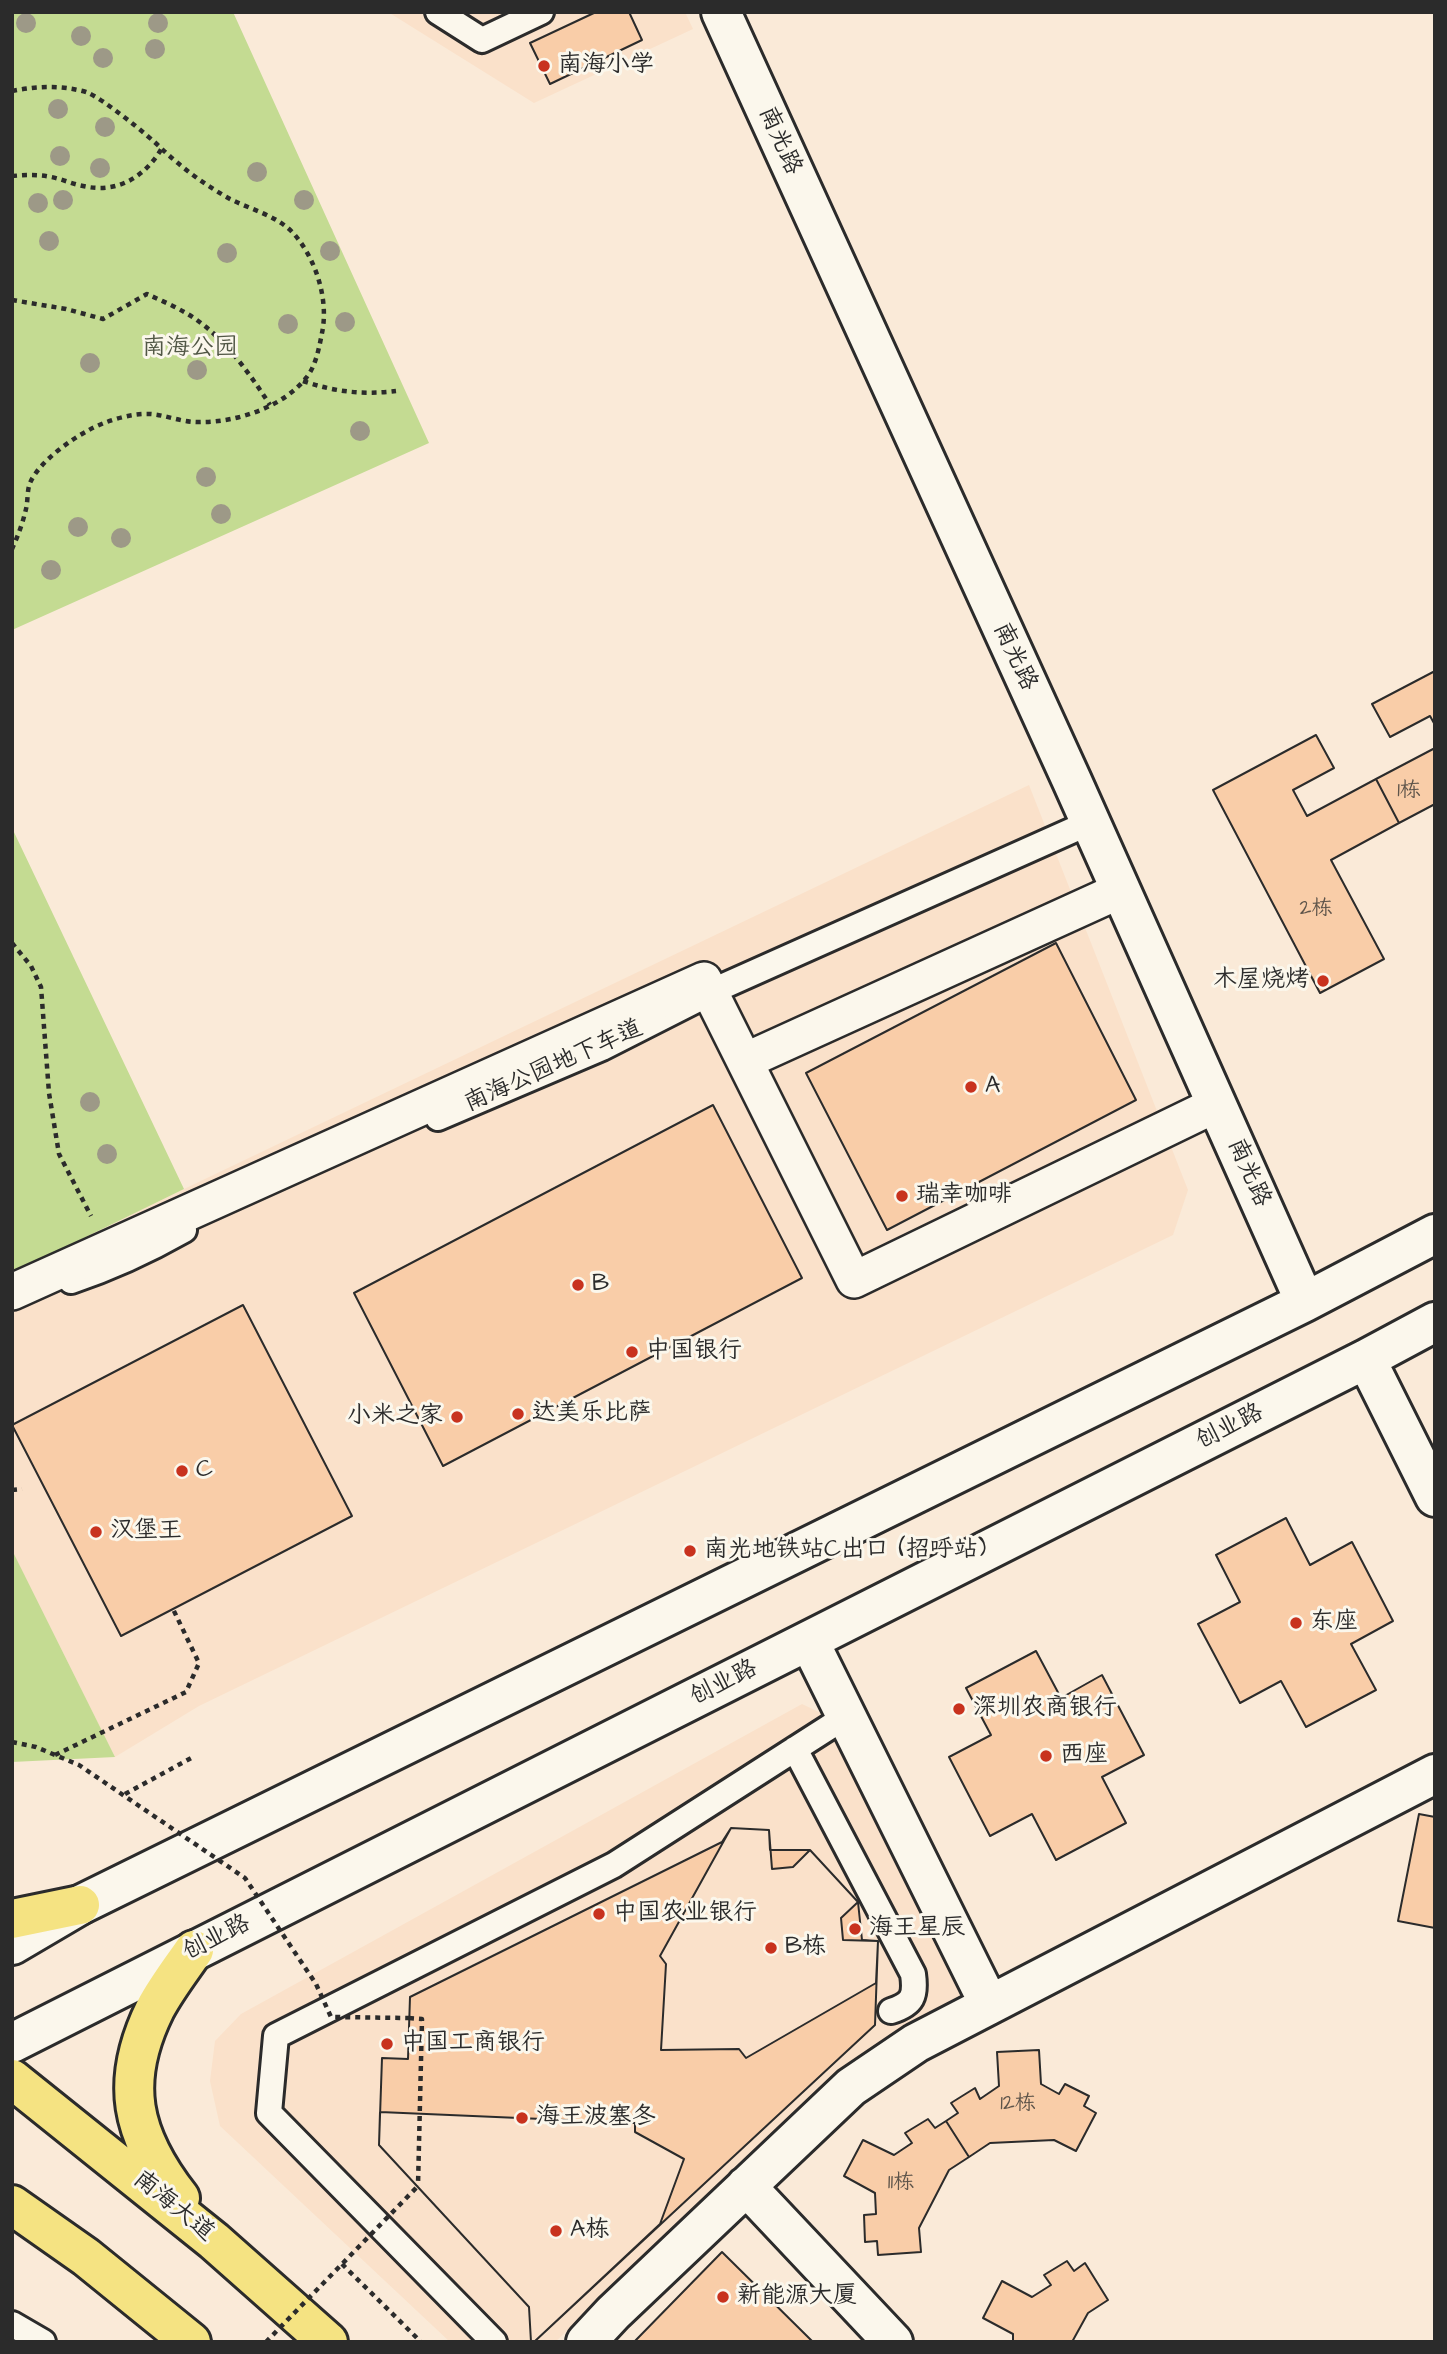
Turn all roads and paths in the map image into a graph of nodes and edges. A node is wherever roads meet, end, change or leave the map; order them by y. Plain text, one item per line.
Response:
1 (438, 12) edge
2 (541, 12) edge
3 (721, 12) edge
4 (12, 91) edge
5 (162, 148) junction
6 (12, 176) edge
7 (12, 300) edge
8 (303, 381) junction
9 (396, 391) dead end
10 (270, 405) junction
11 (12, 549) edge
12 (1091, 822) junction
13 (1121, 890) junction
14 (12, 943) edge
15 (711, 993) junction
16 (744, 1061) junction
17 (1217, 1104) junction
18 (1435, 1234) edge
19 (108, 1248) junction
20 (12, 1292) edge
21 (12, 1297) edge
22 (1306, 1302) junction
23 (1435, 1322) edge
24 (1366, 1359) junction
25 (22, 1489) dead end
26 (12, 1490) edge
27 (1435, 1497) edge
28 (173, 1609) dead end
29 (809, 1641) junction
30 (845, 1717) junction
31 (12, 1742) edge
32 (795, 1749) junction
33 (55, 1755) junction
34 (193, 1757) dead end
35 (1435, 1774) edge
36 (125, 1794) junction
37 (80, 1905) junction
38 (12, 1919) edge
39 (12, 1945) edge
40 (194, 1950) junction
41 (989, 2004) junction
42 (891, 2011) dead end
43 (12, 2043) edge
44 (12, 2079) edge
45 (746, 2186) junction
46 (12, 2205) edge
47 (12, 2235) edge
48 (214, 2241) junction
49 (86, 2257) junction
50 (342, 2263) junction
51 (12, 2323) edge
52 (43, 2342) edge
53 (191, 2342) edge
54 (266, 2342) edge
55 (328, 2342) edge
56 (421, 2342) edge
57 (494, 2342) edge
58 (586, 2342) edge
59 (893, 2342) edge

1 - 2 lane
3 - 12 main road, 南光路
4 - 5 path
5 - 6 path
5 - 8 path
7 - 10 path
8 - 9 path
8 - 10 path
10 - 11 path
12 - 13 main road, 南光路
12 - 15 lane, 南海公园地下车道
13 - 16 street
13 - 17 main road, 南光路
14 - 19 path
15 - 16 street
15 - 19 street
15 - 21 lane, 南海公园地下车道
16 - 17 street
17 - 22 main road, 南光路
18 - 22 main road
19 - 20 street
22 - 37 main road
23 - 24 main road, 创业路
24 - 27 main road
24 - 29 main road, 创业路
25 - 26 path
28 - 33 path
29 - 30 main road
29 - 40 main road, 创业路
30 - 32 lane
30 - 41 main road
31 - 33 path, bridge
32 - 42 lane
32 - 57 lane
33 - 36 path, bridge
34 - 36 path, bridge
35 - 41 main road
36 - 50 path, bridge
37 - 38 main road
37 - 39 main road
40 - 43 main road, 创业路
40 - 48 main road
41 - 45 main road
44 - 48 main road, 南海大道
45 - 58 main road
45 - 59 main road
46 - 49 main road
47 - 49 main road
48 - 55 main road, 南海大道
49 - 53 main road
50 - 54 path, bridge
50 - 56 path
51 - 52 lane

